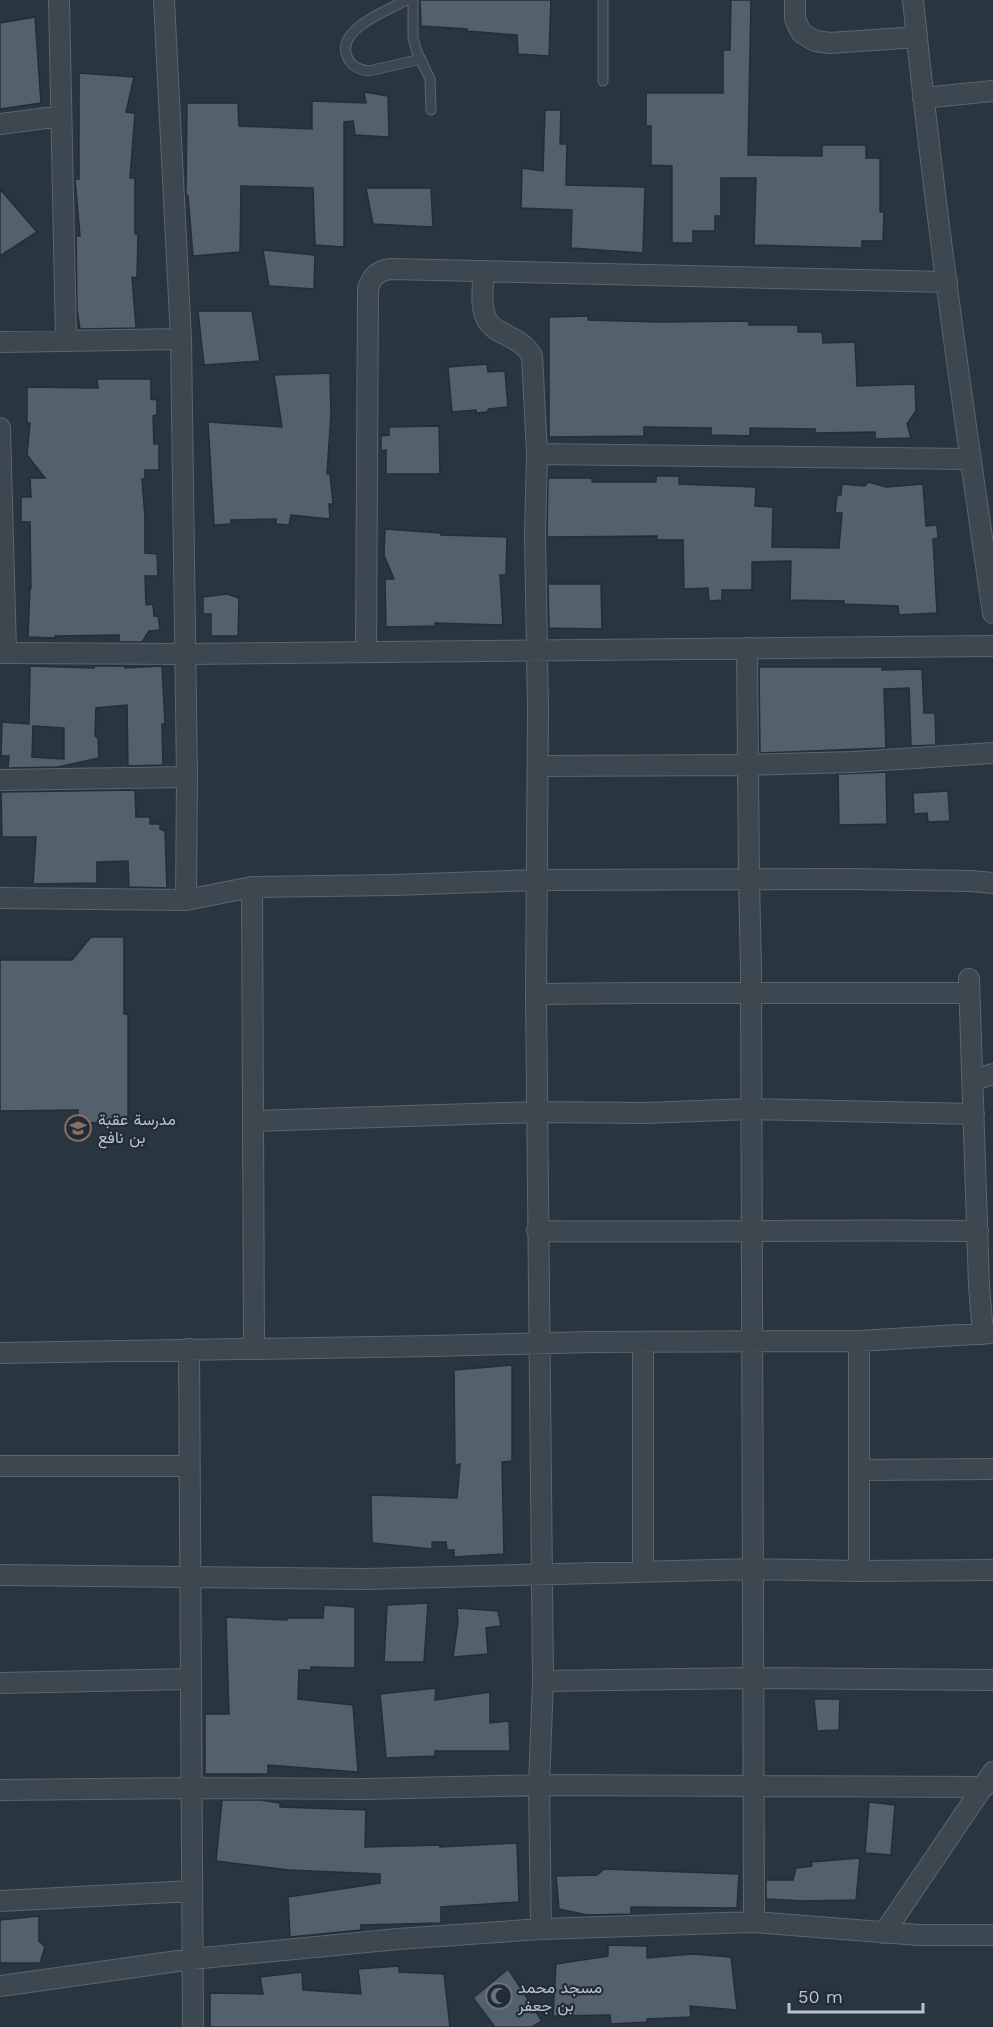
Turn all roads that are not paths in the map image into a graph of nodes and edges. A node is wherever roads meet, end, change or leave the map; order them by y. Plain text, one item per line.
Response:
1 (58, 0) edge
2 (164, 0) edge
3 (407, 0) edge
4 (412, 0) edge
5 (603, 0) edge
6 (795, 0) edge
7 (913, 0) edge
8 (917, 37) junction
9 (421, 59) junction
10 (603, 81) dead end
11 (993, 91) edge
12 (923, 98) junction
13 (431, 110) dead end
14 (61, 116) junction
15 (0, 124) edge
16 (484, 271) junction
17 (947, 282) junction
18 (181, 339) junction
19 (66, 340) junction
20 (0, 342) edge
21 (0, 428) edge
22 (537, 454) junction
23 (969, 459) junction
24 (985, 503) edge
25 (993, 613) edge
26 (993, 646) edge
27 (747, 648) junction
28 (538, 651) junction
29 (366, 652) junction
30 (3, 653) edge
31 (185, 654) junction
32 (993, 753) edge
33 (748, 765) junction
34 (538, 766) junction
35 (187, 777) junction
36 (0, 780) edge
37 (749, 879) junction
38 (536, 880) junction
39 (993, 883) edge
40 (252, 887) junction
41 (0, 898) edge
42 (186, 900) junction
43 (536, 994) junction
44 (751, 994) junction
45 (993, 1074) edge
46 (974, 1080) junction
47 (750, 1109) junction
48 (537, 1112) junction
49 (974, 1114) junction
50 (253, 1121) junction
51 (537, 1231) junction
52 (751, 1231) junction
53 (978, 1231) junction
54 (988, 1334) edge
55 (859, 1341) junction
56 (752, 1342) junction
57 (539, 1343) junction
58 (643, 1343) junction
59 (189, 1349) junction
60 (254, 1349) junction
61 (0, 1353) edge
62 (0, 1466) edge
63 (188, 1466) junction
64 (993, 1469) edge
65 (860, 1470) junction
66 (753, 1569) junction
67 (993, 1570) edge
68 (859, 1571) junction
69 (643, 1572) junction
70 (0, 1575) edge
71 (540, 1576) junction
72 (190, 1578) junction
73 (753, 1678) junction
74 (190, 1679) junction
75 (993, 1680) edge
76 (543, 1681) junction
77 (0, 1683) edge
78 (989, 1779) edge
79 (539, 1785) junction
80 (753, 1786) junction
81 (190, 1788) junction
82 (0, 1790) edge
83 (192, 1891) junction
84 (0, 1901) edge
85 (754, 1922) junction
86 (541, 1929) junction
87 (885, 1933) junction
88 (993, 1935) edge
89 (192, 1959) junction
90 (0, 1986) edge
91 (193, 2027) edge

1 - 14 street
2 - 18 street
3 - 9 lane
4 - 9 lane
5 - 10 lane
6 - 8 street
7 - 8 street
8 - 12 street
9 - 13 lane
11 - 12 street
12 - 17 street
14 - 15 street
14 - 19 street
16 - 17 street
16 - 22 street
16 - 29 street
17 - 23 street
18 - 19 street
18 - 31 street
19 - 20 street
21 - 30 street
22 - 23 street
22 - 28 street
23 - 24 street
24 - 25 street
26 - 27 street
27 - 28 street
27 - 33 street
28 - 29 street
28 - 34 street
29 - 31 street
30 - 31 street
31 - 35 street
32 - 33 street
33 - 34 street
33 - 37 street
34 - 38 street
35 - 36 street
35 - 42 street
37 - 38 street
37 - 39 street
37 - 44 street
38 - 40 street
38 - 43 street
40 - 42 street
40 - 50 street
41 - 42 street
43 - 44 street
43 - 48 street
44 - 46 street
44 - 47 street
45 - 46 street
46 - 49 street
47 - 48 street
47 - 49 street
47 - 52 street
48 - 50 street
48 - 51 street
49 - 53 street
50 - 60 street
51 - 52 street
51 - 57 street
52 - 53 street
52 - 56 street
53 - 54 street
54 - 55 street
55 - 56 street
55 - 65 street
56 - 58 street
56 - 66 street
57 - 58 street
57 - 60 street
57 - 71 street
58 - 69 street
59 - 60 street
59 - 61 street
59 - 63 street
62 - 63 street
63 - 72 street
64 - 65 street
65 - 68 street
66 - 68 street
66 - 69 street
66 - 73 street
67 - 68 street
69 - 71 street
70 - 72 street
71 - 72 street
71 - 76 street
72 - 74 street
73 - 75 street
73 - 76 street
73 - 80 street
74 - 77 street
74 - 81 street
76 - 79 street
78 - 80 street
78 - 87 street
79 - 80 street
79 - 81 street
79 - 86 street
80 - 85 street
81 - 82 street
81 - 83 street
83 - 84 street
83 - 89 street
85 - 86 street
85 - 87 street
86 - 89 street
87 - 88 street
89 - 90 street
89 - 91 street

